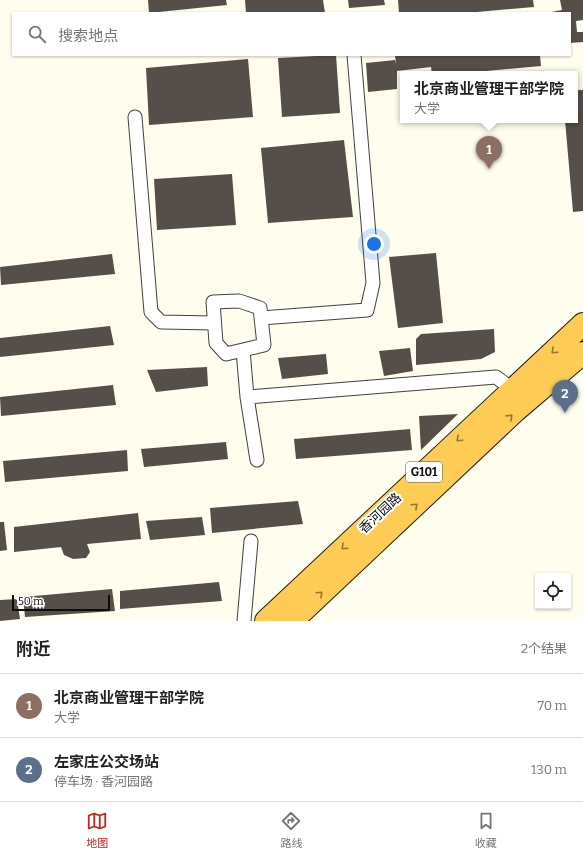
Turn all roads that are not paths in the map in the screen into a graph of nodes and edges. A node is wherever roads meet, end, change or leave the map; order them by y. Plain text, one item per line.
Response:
1 (354, 56) edge
2 (135, 117) dead end
3 (262, 318) junction
4 (214, 323) junction
5 (583, 324) edge
6 (243, 350) junction
7 (583, 354) edge
8 (512, 389) junction
9 (248, 397) junction
10 (257, 460) dead end
11 (252, 541) dead end
12 (244, 621) edge
13 (266, 621) edge
14 (292, 621) edge

1 - 3 street
2 - 4 street
3 - 4 street
3 - 6 street
4 - 6 street
5 -> 8 highway, 香河园路 / G101
6 - 9 street
14 -> 7 highway, 香河园路 / G101
8 - 9 street
8 -> 13 highway, 香河园路 / G101
9 - 10 street
11 - 12 street

